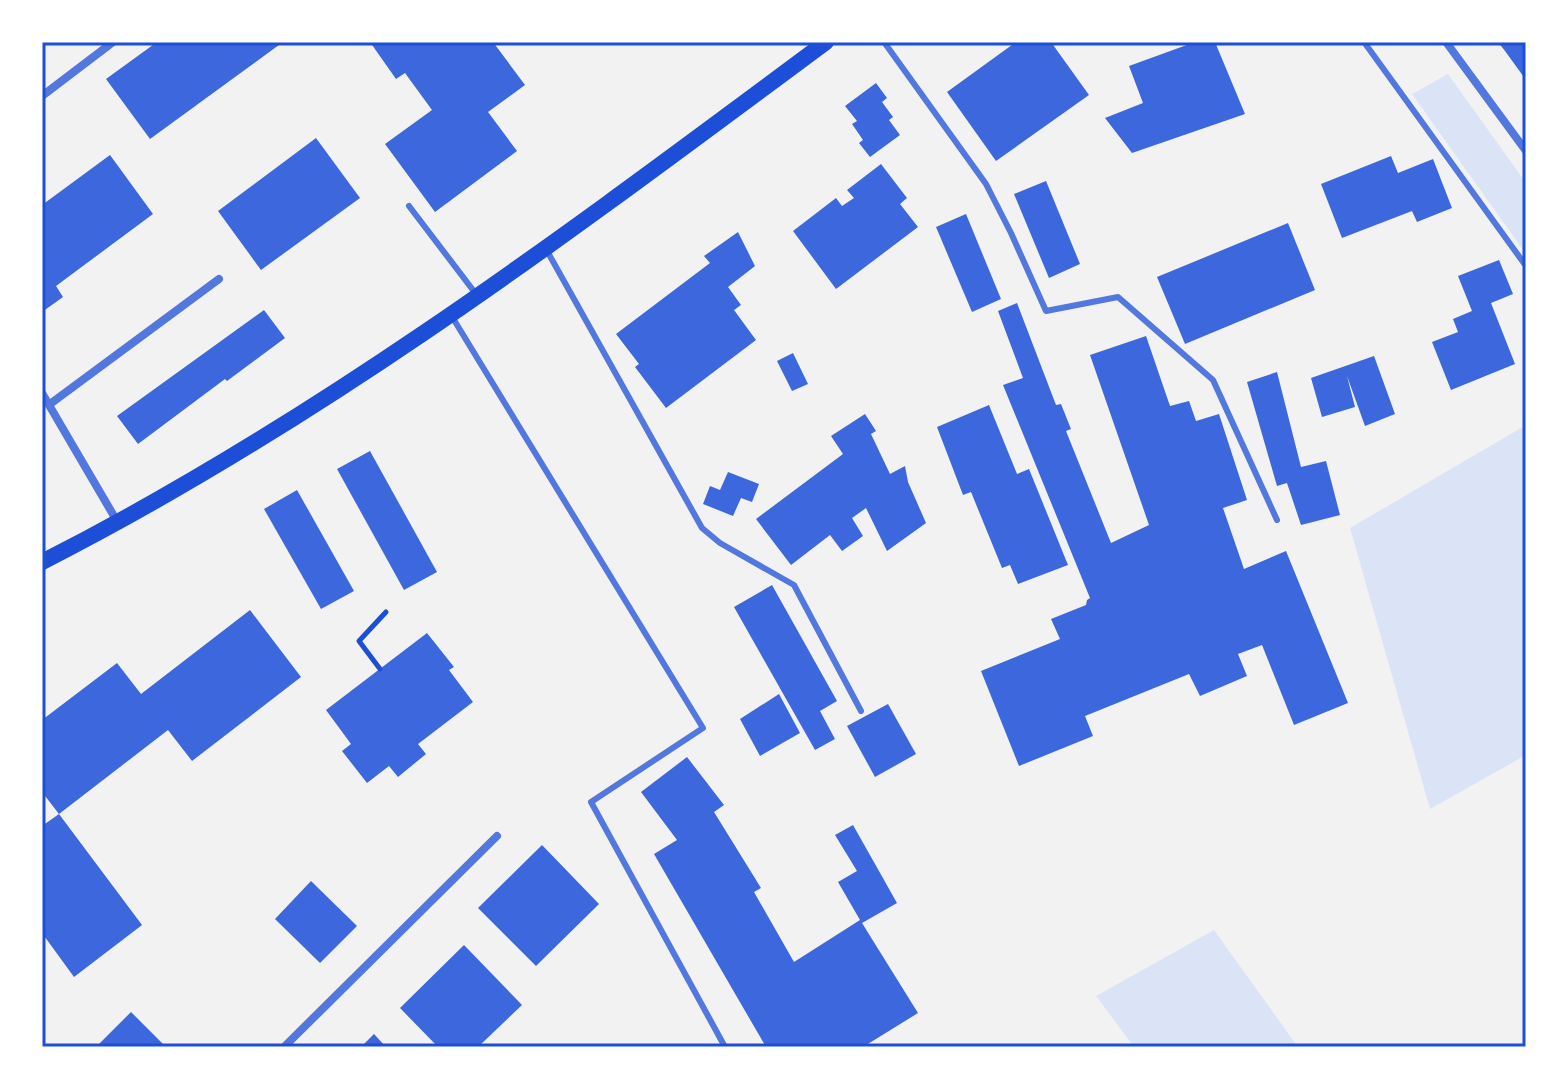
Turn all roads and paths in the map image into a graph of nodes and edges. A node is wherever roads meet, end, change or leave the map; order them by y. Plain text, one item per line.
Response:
1 (113, 42) edge
2 (826, 42) edge
3 (884, 42) edge
4 (1364, 42) edge
5 (1446, 42) edge
6 (42, 96) edge
7 (1526, 151) edge
8 (409, 206) dead end
9 (546, 249) junction
10 (1526, 266) edge
11 (219, 279) dead end
12 (478, 297) junction
13 (451, 315) junction
14 (42, 393) edge
15 (50, 404) junction
16 (1277, 520) dead end
17 (118, 523) junction
18 (42, 562) edge
19 (386, 612) dead end
20 (380, 669) dead end
21 (861, 711) dead end
22 (497, 836) dead end
23 (284, 1047) edge
24 (725, 1047) edge

1 - 6 street
2 - 9 main road
3 - 16 lane
4 - 10 lane
5 - 7 street
8 - 12 lane
9 - 12 main road
9 - 21 lane
11 - 15 street
12 - 13 main road
13 - 17 main road
13 - 24 lane
14 - 15 street
15 - 17 street
17 - 18 main road
19 - 20 path
22 - 23 street

